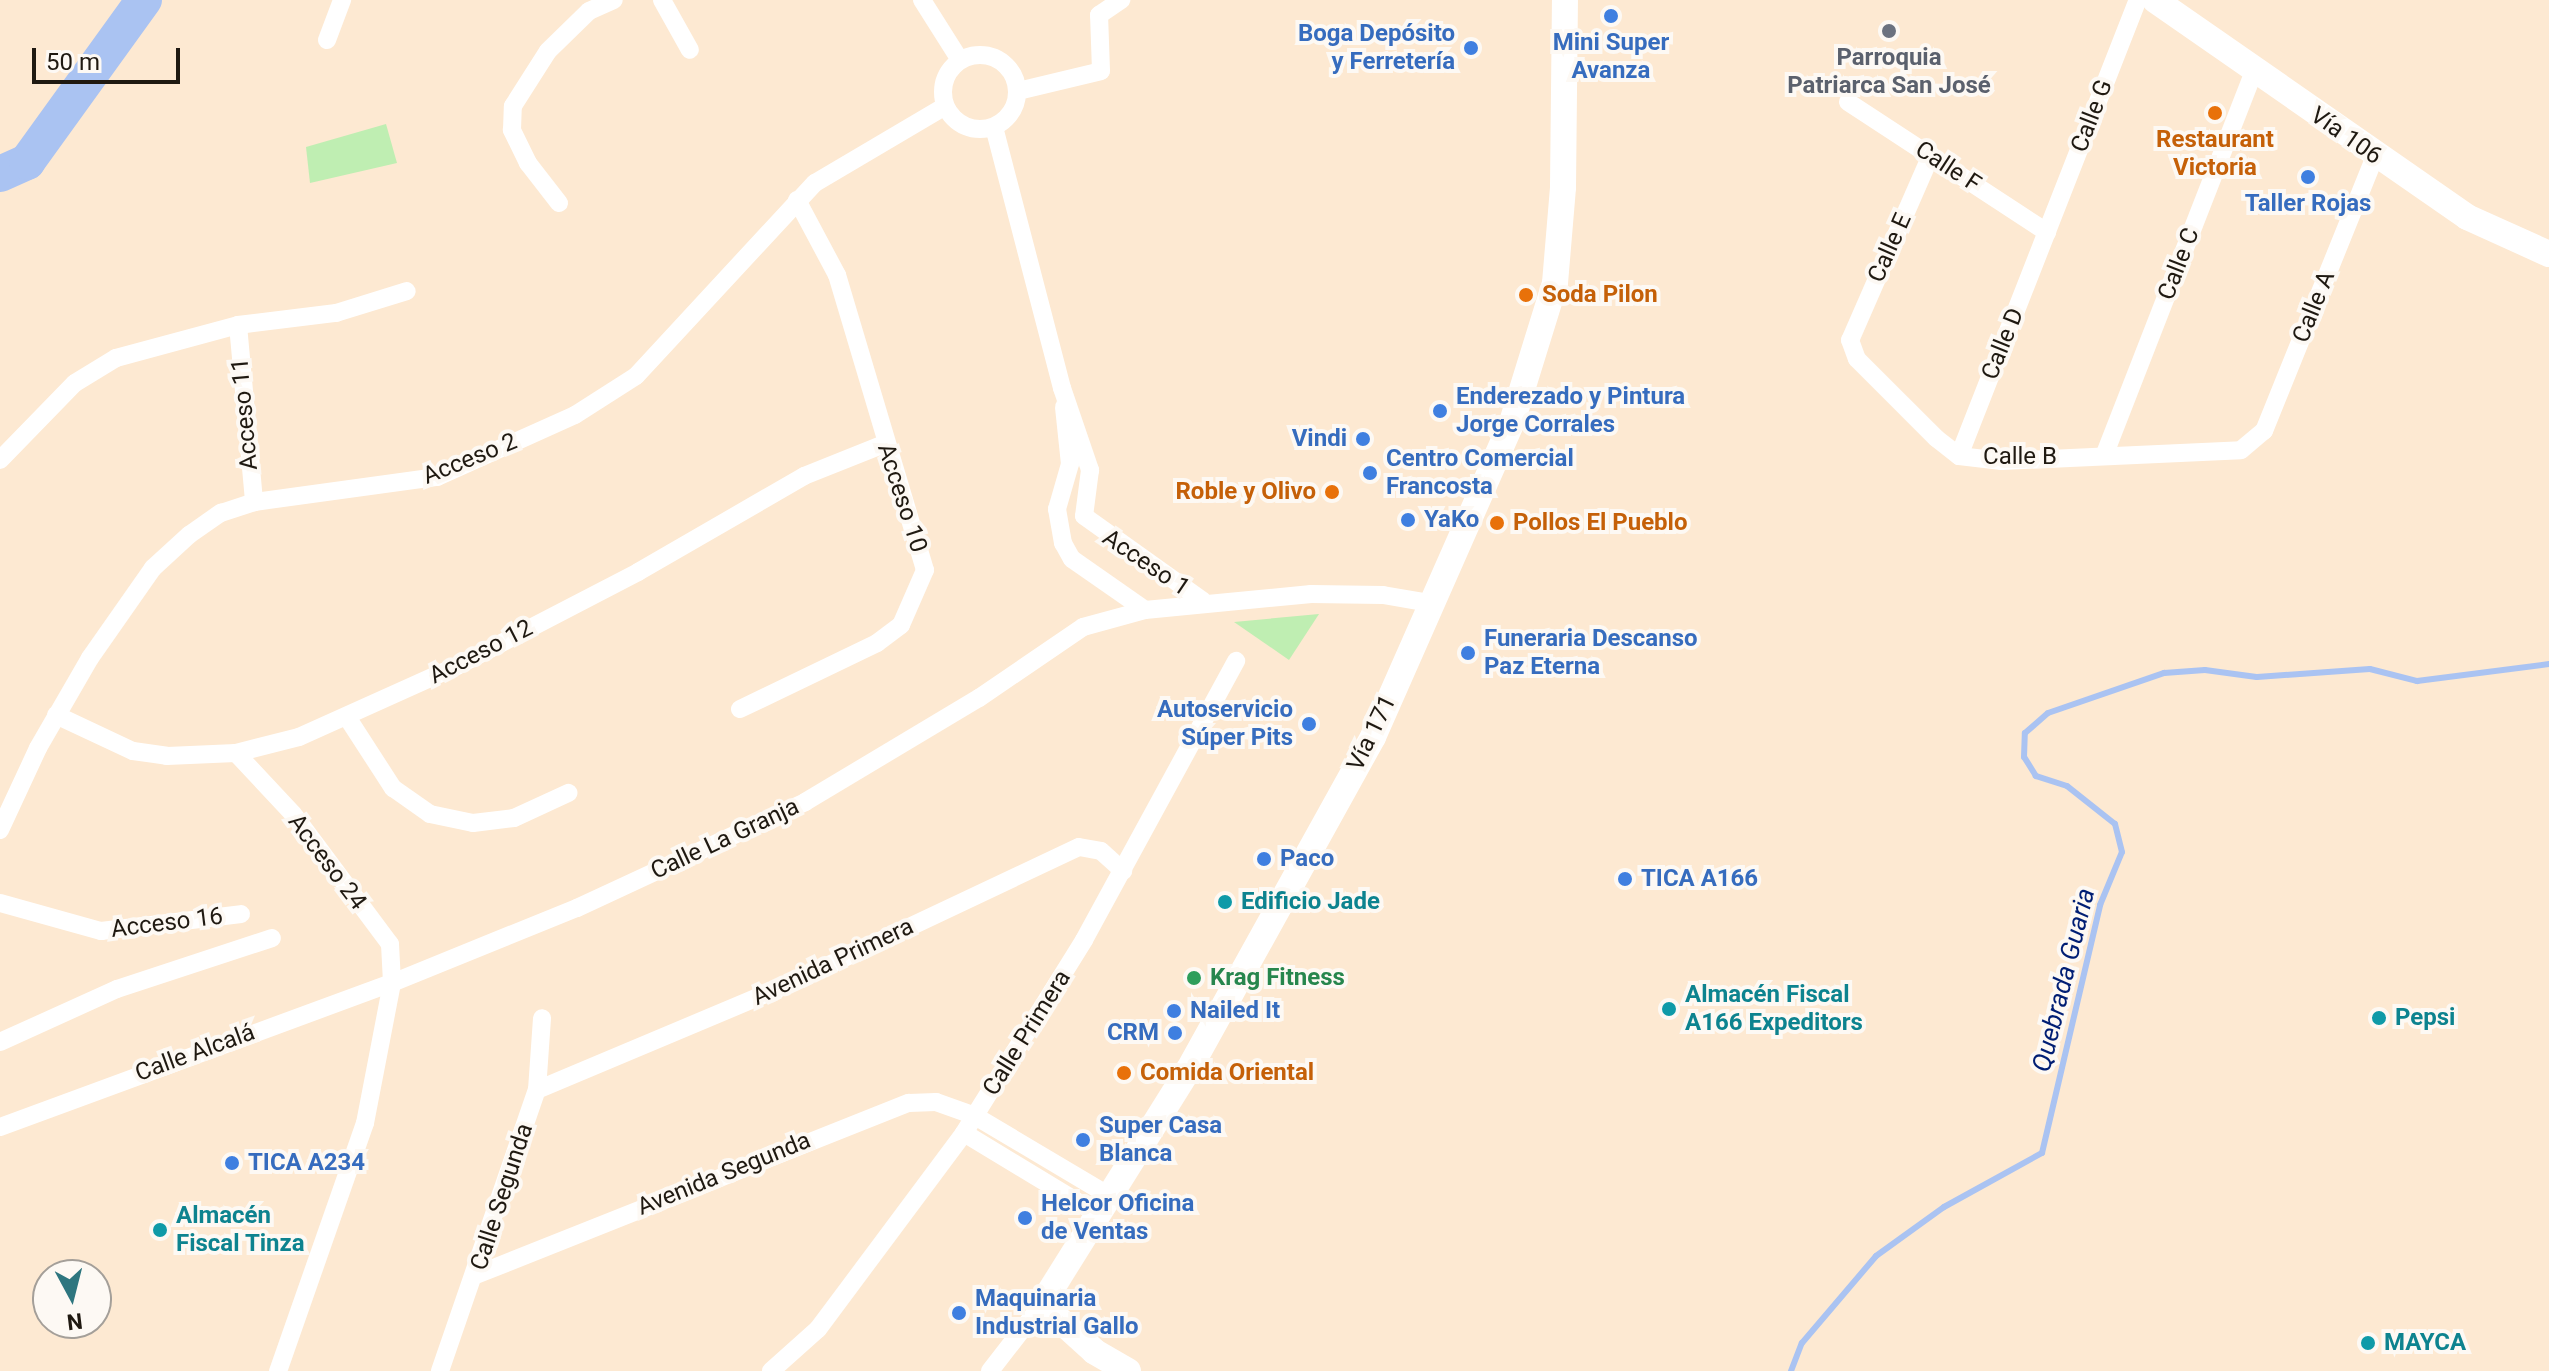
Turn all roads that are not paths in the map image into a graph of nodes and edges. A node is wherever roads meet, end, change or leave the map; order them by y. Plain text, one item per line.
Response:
1 (342, 0) edge
2 (614, 0) edge
3 (662, 0) edge
4 (922, 0) edge
5 (1121, 0) edge
6 (1565, 0) edge
7 (2138, 0) edge
8 (2155, 0) edge
9 (327, 40) dead end
10 (690, 50) dead end
11 (960, 60) junction
12 (2254, 72) junction
13 (1018, 91) junction
14 (1848, 102) dead end
15 (945, 106) junction
16 (994, 127) junction
17 (1931, 155) junction
18 (2375, 156) junction
19 (797, 200) junction
20 (559, 203) dead end
21 (2047, 232) junction
22 (2549, 254) edge
23 (407, 291) dead end
24 (238, 325) junction
25 (1850, 340) joint
26 (1062, 388) junction
27 (884, 444) junction
28 (2241, 450) joint
29 (1959, 456) junction
30 (2104, 456) junction
31 (0, 460) edge
32 (254, 502) junction
33 (1203, 601) junction
34 (1430, 603) junction
35 (1145, 610) junction
36 (1236, 661) dead end
37 (740, 709) dead end
38 (56, 715) junction
39 (347, 717) junction
40 (236, 753) junction
41 (568, 793) dead end
42 (0, 830) edge
43 (1123, 871) junction
44 (0, 903) edge
45 (241, 914) dead end
46 (207, 919) junction
47 (272, 938) dead end
48 (219, 953) junction
49 (392, 983) junction
50 (542, 1018) dead end
51 (0, 1042) edge
52 (537, 1090) junction
53 (975, 1116) junction
54 (0, 1127) edge
55 (964, 1133) junction
56 (1104, 1205) junction
57 (476, 1275) junction
58 (1042, 1304) junction
59 (278, 1371) edge
60 (440, 1371) edge
61 (771, 1371) edge
62 (990, 1371) edge
63 (1128, 1371) edge

1 - 9 street
2 - 20 street
3 - 10 street
4 - 11 street
5 - 13 street
6 - 34 main road, Vía 171
7 - 21 street, Calle G
8 - 12 main road, Vía 106
11 - 13 street
11 - 15 street
12 - 18 main road, Vía 106
12 - 30 street, Calle C
13 - 16 street
14 - 17 street, Calle F
15 - 16 street
15 - 19 street, Acceso 2
16 - 26 street, Acceso 1
17 - 21 street, Calle F
17 - 25 street, Calle E
18 - 22 main road, Vía 106
18 - 28 street, Calle A
19 - 27 street, Acceso 10
19 - 32 street, Acceso 2
21 - 29 street, Calle D
23 - 24 street
24 - 31 street
24 - 32 street, Acceso 11
25 - 29 street, Calle B
26 - 33 street, Acceso 1
26 - 35 street, Acceso 1
27 - 37 street, Acceso 10
27 - 39 street, Acceso 12
28 - 30 street, Calle B
29 - 30 street, Calle B
32 - 38 street, Acceso 2
33 - 34 street, Calle La Granja
33 - 35 street, Calle La Granja
34 - 56 main road, Vía 171
35 - 49 street, Calle La Granja
36 - 43 street, Calle Primera
38 - 40 street, Acceso 12
38 - 42 street, Acceso 2
39 - 40 street, Acceso 12
39 - 41 street
40 - 49 street, Acceso 24
43 - 52 street, Avenida Primera
43 - 53 street, Calle Primera
44 - 46 street, Acceso 16
45 - 46 street, Acceso 16
46 - 48 street
47 - 48 street
48 - 51 street
49 - 54 street, Calle Alcalá
49 - 59 street
50 - 52 street, Calle Segunda
52 - 57 street, Calle Segunda
53 - 55 street, Calle Primera
53 - 56 street, Avenida Segunda
53 - 57 street, Avenida Segunda
55 - 56 street
55 - 61 street, Calle Primera
56 - 58 main road, Vía 171
57 - 60 street, Calle Segunda
58 - 62 street
58 - 63 main road

